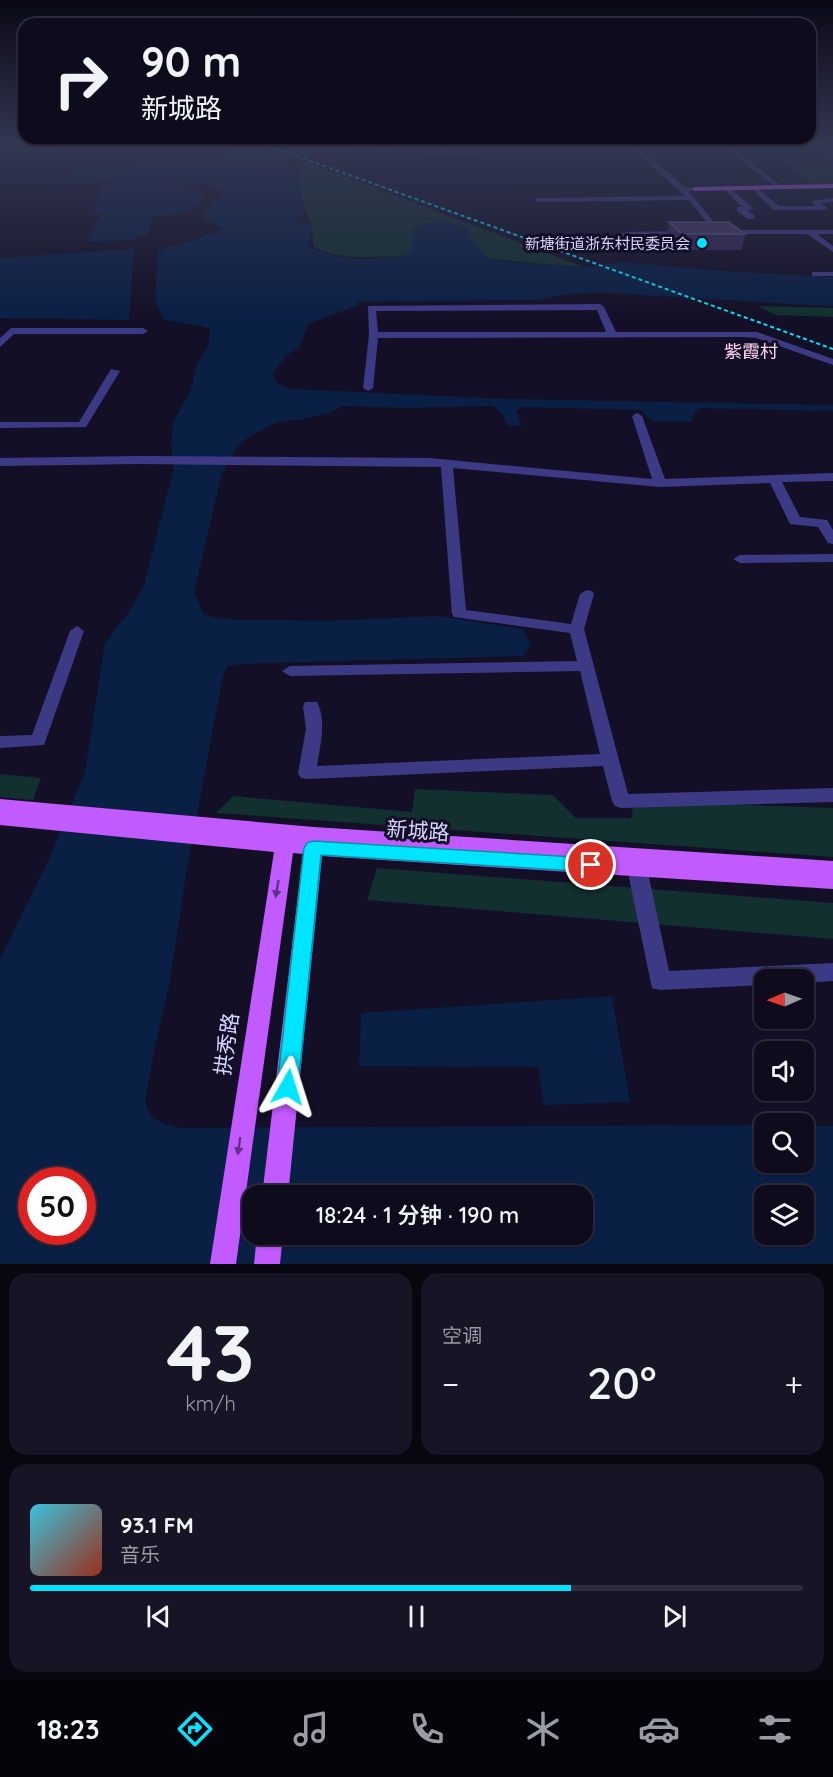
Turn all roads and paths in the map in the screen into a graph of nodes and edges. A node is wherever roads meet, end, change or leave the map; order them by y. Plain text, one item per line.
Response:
1 (694, 203) edge
2 (742, 203) edge
3 (771, 203) edge
4 (817, 203) edge
5 (751, 217) dead end
6 (695, 232) edge
7 (707, 232) edge
8 (719, 232) junction
9 (809, 232) junction
10 (833, 232) edge
11 (638, 250) dead end
12 (833, 250) edge
13 (815, 274) dead end
14 (833, 274) edge
15 (143, 331) dead end
16 (612, 334) junction
17 (374, 335) junction
18 (0, 344) edge
19 (833, 362) edge
20 (116, 371) dead end
21 (368, 388) dead end
22 (637, 416) dead end
23 (0, 425) edge
24 (0, 462) edge
25 (447, 463) junction
26 (833, 477) edge
27 (774, 478) junction
28 (660, 483) junction
29 (833, 540) edge
30 (833, 558) edge
31 (740, 559) dead end
32 (587, 594) dead end
33 (578, 629) junction
34 (77, 631) dead end
35 (587, 666) junction
36 (290, 671) dead end
37 (311, 706) dead end
38 (0, 742) edge
39 (610, 760) junction
40 (833, 795) edge
41 (0, 806) edge
42 (0, 818) edge
43 (57, 818) junction
44 (286, 838) junction
45 (314, 841) junction
46 (638, 868) junction
47 (833, 869) edge
48 (833, 881) edge
49 (833, 972) edge
50 (276, 1185) edge
51 (269, 1245) edge
52 (223, 1264) edge
53 (267, 1264) edge

1 - 8 street
2 - 5 street
3 - 4 street
6 - 11 street
7 - 8 street
8 - 9 street
9 - 10 street
9 - 12 street
13 - 14 street
15 - 18 street
16 - 17 street
16 - 17 street
16 - 19 street
17 - 21 street
20 - 23 street
22 - 28 street
24 - 25 street
25 - 28 street
25 - 33 street
26 - 27 street
27 - 28 street
27 - 29 street
30 - 31 street
32 - 33 street
33 - 35 street
34 - 38 street
35 - 36 street
35 - 39 street
37 - 39 street
39 - 40 street
41 - 43 main road, 新城路
42 - 43 main road, 新城路
43 - 44 main road, 新城路
44 - 45 main road, 新城路
44 -> 52 main road, 拱秀路
45 - 46 main road, 新城路
45 - 47 main road, 新城路
45 - 50 main road
46 - 48 main road, 新城路
46 - 49 street
51 - 53 main road

